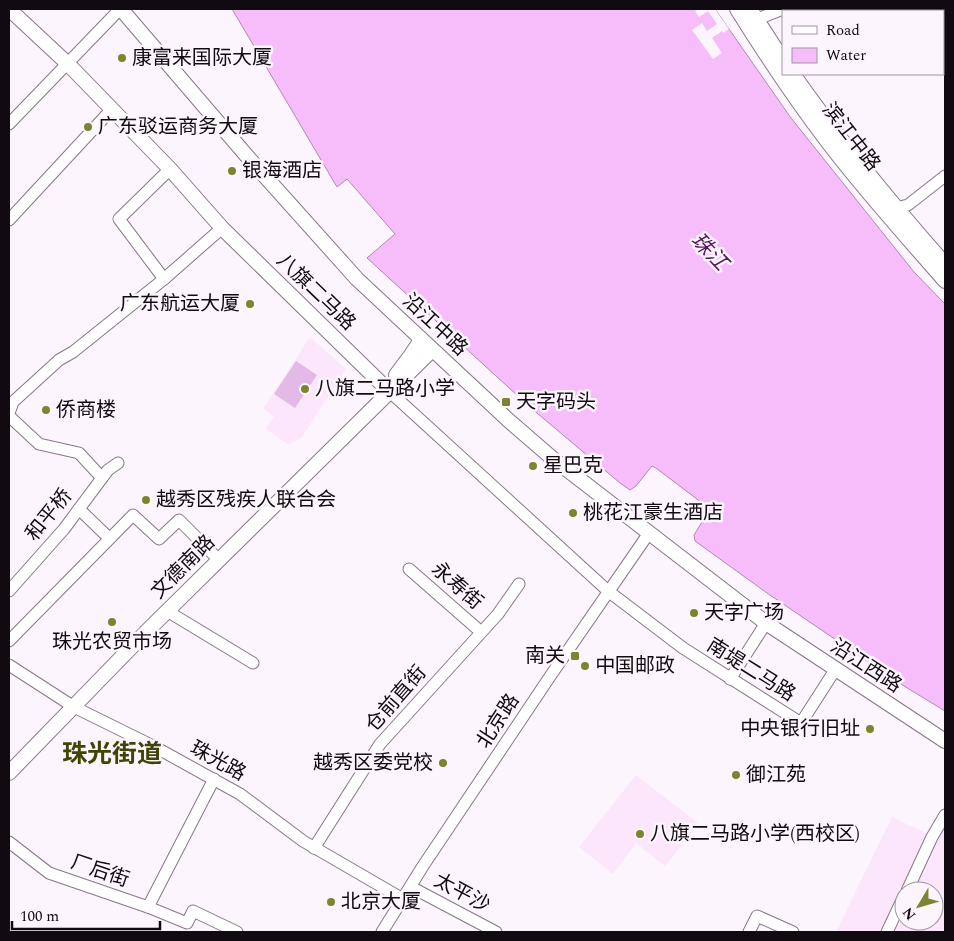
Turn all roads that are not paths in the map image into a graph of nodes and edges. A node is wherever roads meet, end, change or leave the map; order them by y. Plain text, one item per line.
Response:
1 (9, 9) edge
2 (120, 9) edge
3 (737, 9) edge
4 (783, 9) edge
5 (751, 17) edge
6 (782, 59) edge
7 (68, 64) junction
8 (794, 75) edge
9 (112, 109) junction
10 (9, 124) edge
11 (170, 169) junction
12 (945, 176) edge
13 (896, 208) junction
14 (9, 220) edge
15 (222, 228) junction
16 (945, 264) edge
17 (164, 279) junction
18 (945, 281) edge
19 (421, 340) junction
20 (432, 350) junction
21 (390, 392) junction
22 (9, 414) edge
23 (118, 463) dead end
24 (102, 478) junction
25 (79, 509) junction
26 (649, 533) junction
27 (109, 538) junction
28 (219, 560) junction
29 (409, 569) dead end
30 (520, 584) dead end
31 (9, 591) edge
32 (608, 591) junction
33 (167, 611) junction
34 (768, 620) junction
35 (481, 632) junction
36 (9, 641) edge
37 (253, 663) dead end
38 (9, 665) edge
39 (835, 670) junction
40 (730, 679) junction
41 (74, 707) junction
42 (945, 734) edge
43 (945, 741) edge
44 (9, 773) edge
45 (214, 779) junction
46 (945, 815) edge
47 (9, 842) edge
48 (314, 848) junction
49 (911, 881) edge
50 (411, 887) junction
51 (403, 898) junction
52 (148, 907) junction
53 (894, 917) edge
54 (237, 932) edge
55 (382, 932) edge
56 (496, 932) edge
57 (749, 932) edge
58 (793, 932) edge
59 (887, 932) edge

1 - 7 main road, 八旗二马路
2 - 7 street
2 - 19 main road, 沿江中路
3 - 5 main road, 滨江中路
4 - 5 street
5 - 6 main road, 滨江中路
5 - 18 main road, 滨江中路
7 - 9 main road, 八旗二马路
7 - 10 street
8 - 13 main road, 滨江中路
9 - 11 main road, 八旗二马路
9 - 14 street
11 - 15 main road, 八旗二马路
11 - 17 street
12 - 13 street
13 - 16 main road, 滨江中路
15 - 17 street
15 - 21 main road, 八旗二马路
17 - 22 street
19 - 20 main road, 沿江中路
19 - 21 main road
20 - 21 main road, 文德南路
20 - 26 main road, 沿江中路
21 - 28 main road, 文德南路
21 - 32 street, 八旗二马路
22 - 24 street
23 - 24 street, 和平桥
24 - 25 street, 和平桥
25 - 27 street
25 - 31 street, 和平桥
26 - 32 street, 北京路
26 - 34 main road, 沿江中路
27 - 28 street
27 - 36 street
28 - 33 main road, 文德南路
29 - 35 street, 永寿街
30 - 35 street, 仓前直街
32 - 40 street, 南堤二马路
32 - 50 street, 北京路
33 - 37 street
33 - 41 main road, 文德南路
34 - 39 main road, 沿江西路
34 - 40 street
34 - 42 main road, 沿江西路
35 - 48 street, 仓前直街
38 - 41 street, 珠光路
39 - 40 street, 南堤二马路
39 - 43 main road, 沿江西路
41 - 44 main road, 文德南路
41 - 45 street, 珠光路
45 - 48 street, 珠光路
45 - 52 street
46 - 49 street
47 - 52 street, 厂后街
48 - 51 street, 珠光路
50 - 51 street, 北京路
50 - 56 street, 太平沙
51 - 55 street, 北京路
52 - 54 street, 厂后街
53 - 59 street
57 - 58 street

